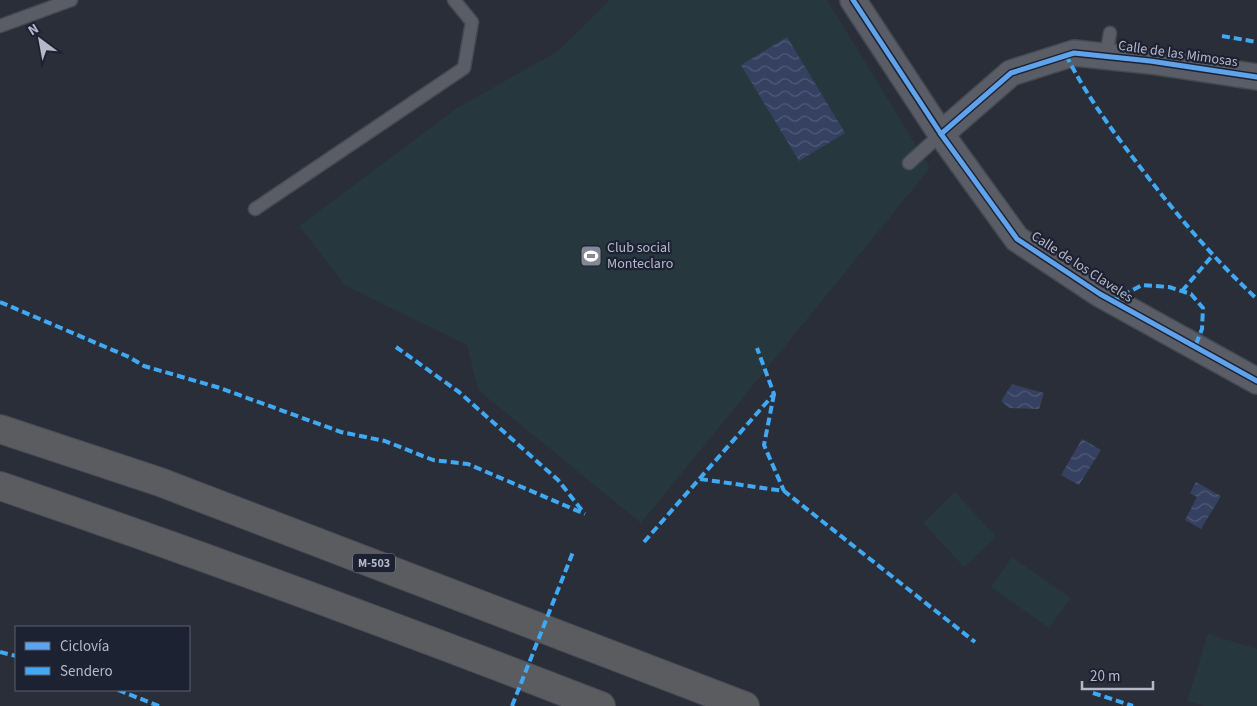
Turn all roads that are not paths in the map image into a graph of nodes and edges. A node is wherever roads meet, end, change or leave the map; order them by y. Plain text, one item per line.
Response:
1 (71, 0) edge
2 (454, 0) edge
3 (853, 0) edge
4 (0, 26) edge
5 (1257, 77) edge
6 (941, 134) junction
7 (909, 163) dead end
8 (255, 209) dead end
9 (1257, 382) edge
10 (0, 429) edge
11 (0, 486) edge
12 (601, 706) edge
13 (745, 706) edge

1 - 4 lane
2 - 8 lane
3 - 6 street, Calle de los Claveles
5 - 6 street, Calle de las Mimosas
6 - 7 lane
6 - 9 street, Calle de los Claveles
10 - 13 highway, M-503
11 - 12 highway

